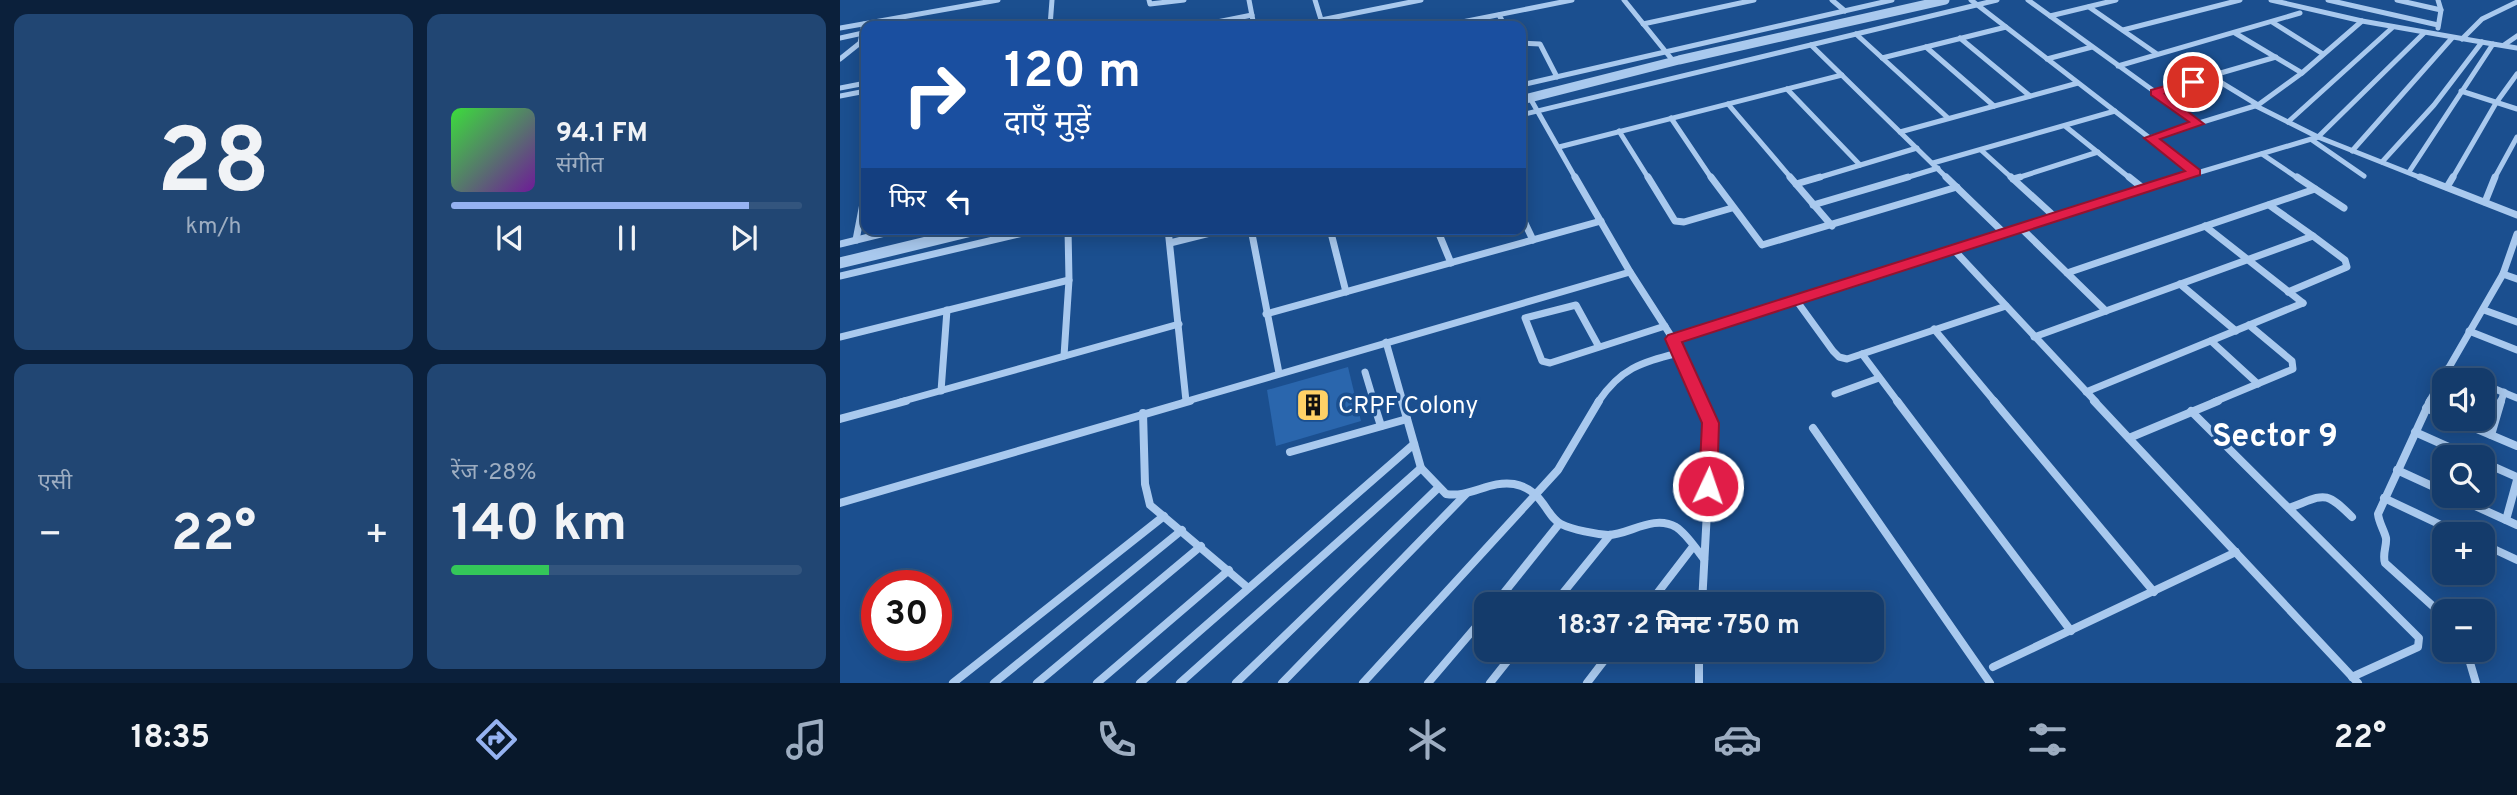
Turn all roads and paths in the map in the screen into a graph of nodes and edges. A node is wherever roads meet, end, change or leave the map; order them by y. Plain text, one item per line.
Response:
1 (998, 0) edge
2 (1052, 0) edge
3 (1149, 0) edge
4 (1184, 0) edge
5 (1249, 0) edge
6 (1315, 0) edge
7 (1421, 0) edge
8 (1533, 0) edge
9 (1572, 0) edge
10 (1624, 0) edge
11 (1754, 0) edge
12 (1832, 0) edge
13 (1892, 0) edge
14 (1945, 0) edge
15 (1971, 0) edge
16 (1997, 0) edge
17 (2028, 0) edge
18 (2116, 0) edge
19 (2240, 0) edge
20 (2271, 0) edge
21 (2328, 0) edge
22 (2397, 0) edge
23 (2438, 0) edge
24 (2517, 2) edge
25 (1978, 5) junction
26 (1538, 7) junction
27 (2088, 7) junction
28 (2441, 10) junction
29 (1845, 11) junction
30 (2300, 13) dead end
31 (1252, 15) junction
32 (1499, 15) junction
33 (2050, 16) junction
34 (881, 21) edge
35 (1050, 21) edge
36 (1222, 21) edge
37 (1253, 21) edge
38 (1321, 21) edge
39 (1331, 21) edge
40 (1468, 21) edge
41 (1502, 21) edge
42 (2361, 21) junction
43 (2272, 22) junction
44 (861, 24) edge
45 (1643, 24) junction
46 (2438, 25) junction
47 (2006, 27) junction
48 (2393, 27) junction
49 (840, 28) edge
50 (2123, 30) junction
51 (861, 33) edge
52 (2235, 33) junction
53 (2424, 33) junction
54 (1856, 34) junction
55 (2436, 35) junction
56 (2517, 36) edge
57 (840, 38) edge
58 (1960, 38) junction
59 (2452, 38) junction
60 (861, 40) edge
61 (2462, 40) junction
62 (1526, 42) edge
63 (2482, 42) junction
64 (2493, 44) junction
65 (1811, 45) junction
66 (2504, 45) junction
67 (1926, 47) junction
68 (2092, 47) junction
69 (2517, 48) edge
70 (1666, 51) junction
71 (2157, 54) junction
72 (2323, 54) junction
73 (2276, 57) junction
74 (1882, 58) junction
75 (840, 59) edge
76 (2048, 59) junction
77 (1674, 62) junction
78 (2118, 65) junction
79 (2302, 73) junction
80 (2517, 74) edge
81 (1842, 75) junction
82 (2212, 76) junction
83 (1557, 77) junction
84 (2078, 83) junction
85 (861, 84) edge
86 (1526, 84) edge
87 (840, 89) edge
88 (1787, 89) junction
89 (2461, 91) junction
90 (861, 92) edge
91 (2155, 92) junction
92 (840, 96) edge
93 (2031, 96) junction
94 (1526, 99) edge
95 (1526, 100) edge
96 (2496, 103) junction
97 (1728, 104) junction
98 (2257, 105) junction
99 (2434, 105) junction
100 (1994, 106) junction
101 (2517, 109) edge
102 (1538, 111) junction
103 (2115, 111) junction
104 (2448, 111) junction
105 (1526, 114) edge
106 (1671, 118) junction
107 (1948, 118) junction
108 (2288, 122) junction
109 (2198, 124) junction
110 (2065, 125) junction
111 (1619, 131) junction
112 (1900, 132) junction
113 (2517, 137) edge
114 (2150, 138) junction
115 (2315, 138) junction
116 (1559, 147) junction
117 (1917, 148) junction
118 (1981, 150) junction
119 (2353, 151) junction
120 (2098, 152) junction
121 (2262, 154) junction
122 (2382, 162) junction
123 (1860, 165) junction
124 (1935, 166) junction
125 (2409, 172) junction
126 (2195, 173) junction
127 (2364, 176) dead end
128 (2013, 179) junction
129 (1796, 184) junction
130 (1957, 187) junction
131 (2447, 187) junction
132 (2144, 189) junction
133 (2315, 189) junction
134 (2485, 202) junction
135 (1813, 205) junction
136 (2269, 205) junction
137 (1732, 208) junction
138 (2344, 208) dead end
139 (861, 214) edge
140 (2517, 215) edge
141 (2055, 217) junction
142 (1601, 221) junction
143 (1526, 225) edge
144 (1832, 226) junction
145 (2205, 226) junction
146 (2021, 228) junction
147 (2004, 233) junction
148 (2517, 234) edge
149 (876, 235) edge
150 (955, 235) edge
151 (1014, 235) edge
152 (1068, 235) edge
153 (1169, 235) edge
154 (1202, 235) edge
155 (1252, 235) edge
156 (1332, 235) edge
157 (1440, 235) edge
158 (2313, 236) junction
159 (856, 240) junction
160 (1533, 240) junction
161 (1170, 243) junction
162 (840, 244) edge
163 (1954, 250) junction
164 (2246, 260) junction
165 (1451, 262) junction
166 (840, 263) edge
167 (1630, 272) junction
168 (2067, 273) junction
169 (2503, 274) junction
170 (840, 276) edge
171 (2517, 279) edge
172 (1069, 280) junction
173 (2180, 284) junction
174 (1346, 292) junction
175 (2288, 292) junction
176 (1796, 300) junction
177 (1519, 304) junction
178 (2006, 306) junction
179 (947, 310) junction
180 (2484, 310) junction
181 (2106, 311) junction
182 (1266, 314) junction
183 (1525, 318) junction
184 (2517, 322) edge
185 (1179, 324) junction
186 (2249, 325) junction
187 (1665, 326) junction
188 (1934, 329) junction
189 (2236, 331) junction
190 (2469, 331) junction
191 (840, 337) edge
192 (2034, 337) junction
193 (1673, 339) junction
194 (2211, 341) junction
195 (1386, 342) junction
196 (1600, 348) junction
197 (2517, 350) edge
198 (1678, 353) junction
199 (1861, 354) junction
200 (1064, 356) junction
201 (2448, 368) edge
202 (1365, 372) dead end
203 (1279, 373) junction
204 (1879, 377) junction
205 (2258, 384) junction
206 (2495, 389) edge
207 (941, 391) junction
208 (2086, 392) junction
209 (2504, 392) junction
210 (1835, 394) dead end
211 (2432, 397) edge
212 (2517, 398) edge
213 (1186, 401) junction
214 (2426, 408) junction
215 (2191, 411) junction
216 (2432, 411) edge
217 (1143, 413) junction
218 (840, 419) edge
219 (1407, 419) junction
220 (1381, 426) junction
221 (1813, 428) dead end
222 (2482, 431) edge
223 (2415, 432) junction
224 (2491, 435) junction
225 (2129, 438) junction
226 (1414, 444) junction
227 (2444, 445) edge
228 (2517, 446) edge
229 (1290, 452) dead end
230 (1421, 468) junction
231 (2495, 468) edge
232 (2397, 470) junction
233 (2517, 478) edge
234 (2432, 486) edge
235 (1438, 488) junction
236 (1467, 494) junction
237 (1536, 494) junction
238 (2384, 498) junction
239 (840, 503) edge
240 (2289, 508) junction
241 (2480, 508) edge
242 (1164, 516) junction
243 (2352, 517) dead end
244 (2506, 520) junction
245 (2435, 522) edge
246 (1559, 524) junction
247 (2517, 525) edge
248 (1182, 530) junction
249 (1610, 535) junction
250 (1201, 546) junction
251 (1692, 548) junction
252 (2495, 550) edge
253 (2236, 552) junction
254 (1704, 559) junction
255 (2517, 560) edge
256 (1229, 570) junction
257 (1247, 587) junction
258 (1505, 592) edge
259 (1564, 592) edge
260 (1658, 592) edge
261 (1703, 592) edge
262 (2154, 592) junction
263 (2432, 605) edge
264 (1474, 629) edge
265 (2071, 631) junction
266 (1507, 662) edge
267 (1603, 662) edge
268 (1699, 662) edge
269 (2470, 662) edge
270 (1993, 667) dead end
271 (2355, 680) edge
272 (953, 683) edge
273 (994, 683) edge
274 (1037, 683) edge
275 (1097, 683) edge
276 (1140, 683) edge
277 (1180, 683) edge
278 (1237, 683) edge
279 (1282, 683) edge
280 (1363, 683) edge
281 (1428, 683) edge
282 (1490, 683) edge
283 (1587, 683) edge
284 (1699, 683) edge
285 (1990, 683) edge
286 (2476, 683) edge

1 - 34 street
2 - 35 street
3 - 4 street
5 - 31 street
6 - 38 street
7 - 39 street
8 - 26 street
9 - 26 street
10 - 45 street
11 - 45 street
12 - 29 street
13 - 29 street
14 - 77 street
15 - 25 street
16 - 25 street
17 - 33 street
18 - 27 street
19 - 50 street
20 - 42 street
21 - 46 street
22 - 28 street
23 - 28 street
24 - 61 street
25 - 47 street
25 - 54 street
26 - 32 street
27 - 33 street
27 - 50 street
28 - 46 street
29 - 70 street
30 - 43 street
31 - 36 street
31 - 37 street
32 - 40 street
32 - 41 street
33 - 68 street
42 - 48 street
42 - 72 street
43 - 52 street
43 - 72 street
44 - 49 street
45 - 70 street
46 - 55 street
47 - 58 street
47 - 76 street
48 - 53 street
48 - 108 street
50 - 71 street
51 - 57 street
52 - 71 street
52 - 73 street
53 - 55 street
53 - 115 street
54 - 65 street
54 - 74 street
55 - 59 street
56 - 66 street
58 - 67 street
58 - 93 street
59 - 61 street
59 - 119 street
60 - 75 street
61 - 63 street
62 - 83 street
63 - 64 street
63 - 99 street
64 - 66 street
64 - 89 street
65 - 81 street
65 - 102 street
66 - 69 street
67 - 74 street
67 - 100 street
68 - 76 street
68 - 78 street
70 - 77 street
70 - 83 street
71 - 78 street
72 - 79 street
73 - 79 street
73 - 82 street
74 - 107 street
76 - 84 street
77 - 94 street
78 - 91 street
79 - 98 street
80 - 96 street
81 - 88 street
81 - 112 street
82 - 91 street
82 - 98 street
83 - 86 street
84 - 93 street
84 - 103 street
85 - 87 street
88 - 97 street
88 - 123 street
89 - 96 street
89 - 104 street
90 - 92 street
91 - 109 street
93 - 100 street
95 - 102 street
96 - 101 street
96 - 131 street
97 - 106 street
97 - 129 street
98 - 108 street
98 - 109 street
99 - 104 street
99 - 122 street
100 - 107 street
102 - 105 street
102 - 116 street
103 - 110 street
103 - 114 street
104 - 125 street
106 - 111 street
106 - 137 street
107 - 112 street
108 - 115 street
109 - 114 street
110 - 118 street
110 - 120 street
111 - 116 street
111 - 137 street
112 - 117 street
113 - 134 street
114 - 126 street
115 - 119 street
115 - 121 street
115 - 127 street
116 - 142 street
117 - 123 street
117 - 124 street
118 - 124 street
118 - 128 street
119 - 122 street
120 - 128 street
120 - 132 street
121 - 126 street
121 - 133 street
122 - 125 street
123 - 129 street
124 - 130 street
124 - 135 street
125 - 131 street
126 - 132 street
128 - 141 street
129 - 135 street
130 - 144 street
130 - 147 street
131 - 134 street
132 - 141 street
133 - 136 street
133 - 138 street
134 - 140 street
135 - 144 street
136 - 145 street
136 - 158 street
137 - 144 street
139 - 159 street
141 - 146 street
142 - 160 street
142 - 167 street
143 - 160 street
145 - 164 street
145 - 168 street
146 - 147 street
146 - 168 street
147 - 163 street
148 - 169 street
149 - 159 street
150 - 166 street
151 - 170 street
152 - 172 street
153 - 161 street
154 - 161 street
155 - 182 street
156 - 174 street
157 - 165 street
158 - 164 street
158 - 175 street
159 - 162 street
160 - 165 street
161 - 185 street
163 - 176 street
163 - 178 street
164 - 173 street
164 - 175 street
165 - 174 street
167 - 177 street
167 - 187 street
168 - 181 street
169 - 171 street
169 - 180 street
172 - 179 street
172 - 200 street
173 - 181 street
173 - 189 street
174 - 182 street
175 - 186 street
176 - 193 street
176 - 199 street
177 - 183 street
177 - 195 street
178 - 188 street
178 - 192 street
179 - 191 street
179 - 207 street
180 - 184 street
180 - 190 street
181 - 192 street
182 - 203 street
183 - 196 street
183 - 196 street
185 - 200 street
185 - 213 street
186 - 189 street
186 - 205 street
187 - 193 street
187 - 196 street
188 - 199 street
188 - 262 street
189 - 194 street
190 - 197 street
190 - 201 street
192 - 208 street
193 - 198 street
194 - 205 street
194 - 208 street
195 - 203 street
195 - 219 street
198 - 237 street
198 - 254 street
199 - 204 street
200 - 207 street
202 - 220 street
203 - 213 street
204 - 210 street
204 - 265 street
205 - 215 street
206 - 209 street
207 - 218 street
208 - 225 street
209 - 212 street
209 - 224 street
211 - 214 street
213 - 217 street
214 - 216 street
214 - 223 street
215 - 225 street
215 - 240 street
217 - 239 street
217 - 242 street
219 - 220 street
219 - 226 street
220 - 229 street
221 - 285 street
222 - 224 street
223 - 227 street
223 - 232 street
224 - 228 street
225 - 253 street
226 - 230 street
226 - 257 street
230 - 235 street
230 - 277 street
231 - 233 street
232 - 234 street
232 - 238 street
233 - 244 street
235 - 236 street
235 - 278 street
236 - 237 street
236 - 279 street
237 - 246 street
237 - 280 street
238 - 245 street
238 - 263 street
240 - 243 street
240 - 271 street
241 - 244 street
242 - 248 street
242 - 272 street
244 - 247 street
246 - 249 street
246 - 258 street
248 - 250 street
248 - 273 street
249 - 251 street
249 - 259 street
250 - 256 street
250 - 274 street
251 - 254 street
251 - 260 street
252 - 255 street
253 - 262 street
253 - 271 street
254 - 261 street
256 - 257 street
256 - 275 street
257 - 276 street
262 - 265 street
264 - 281 street
265 - 270 street
266 - 282 street
267 - 283 street
268 - 284 street
269 - 286 street

